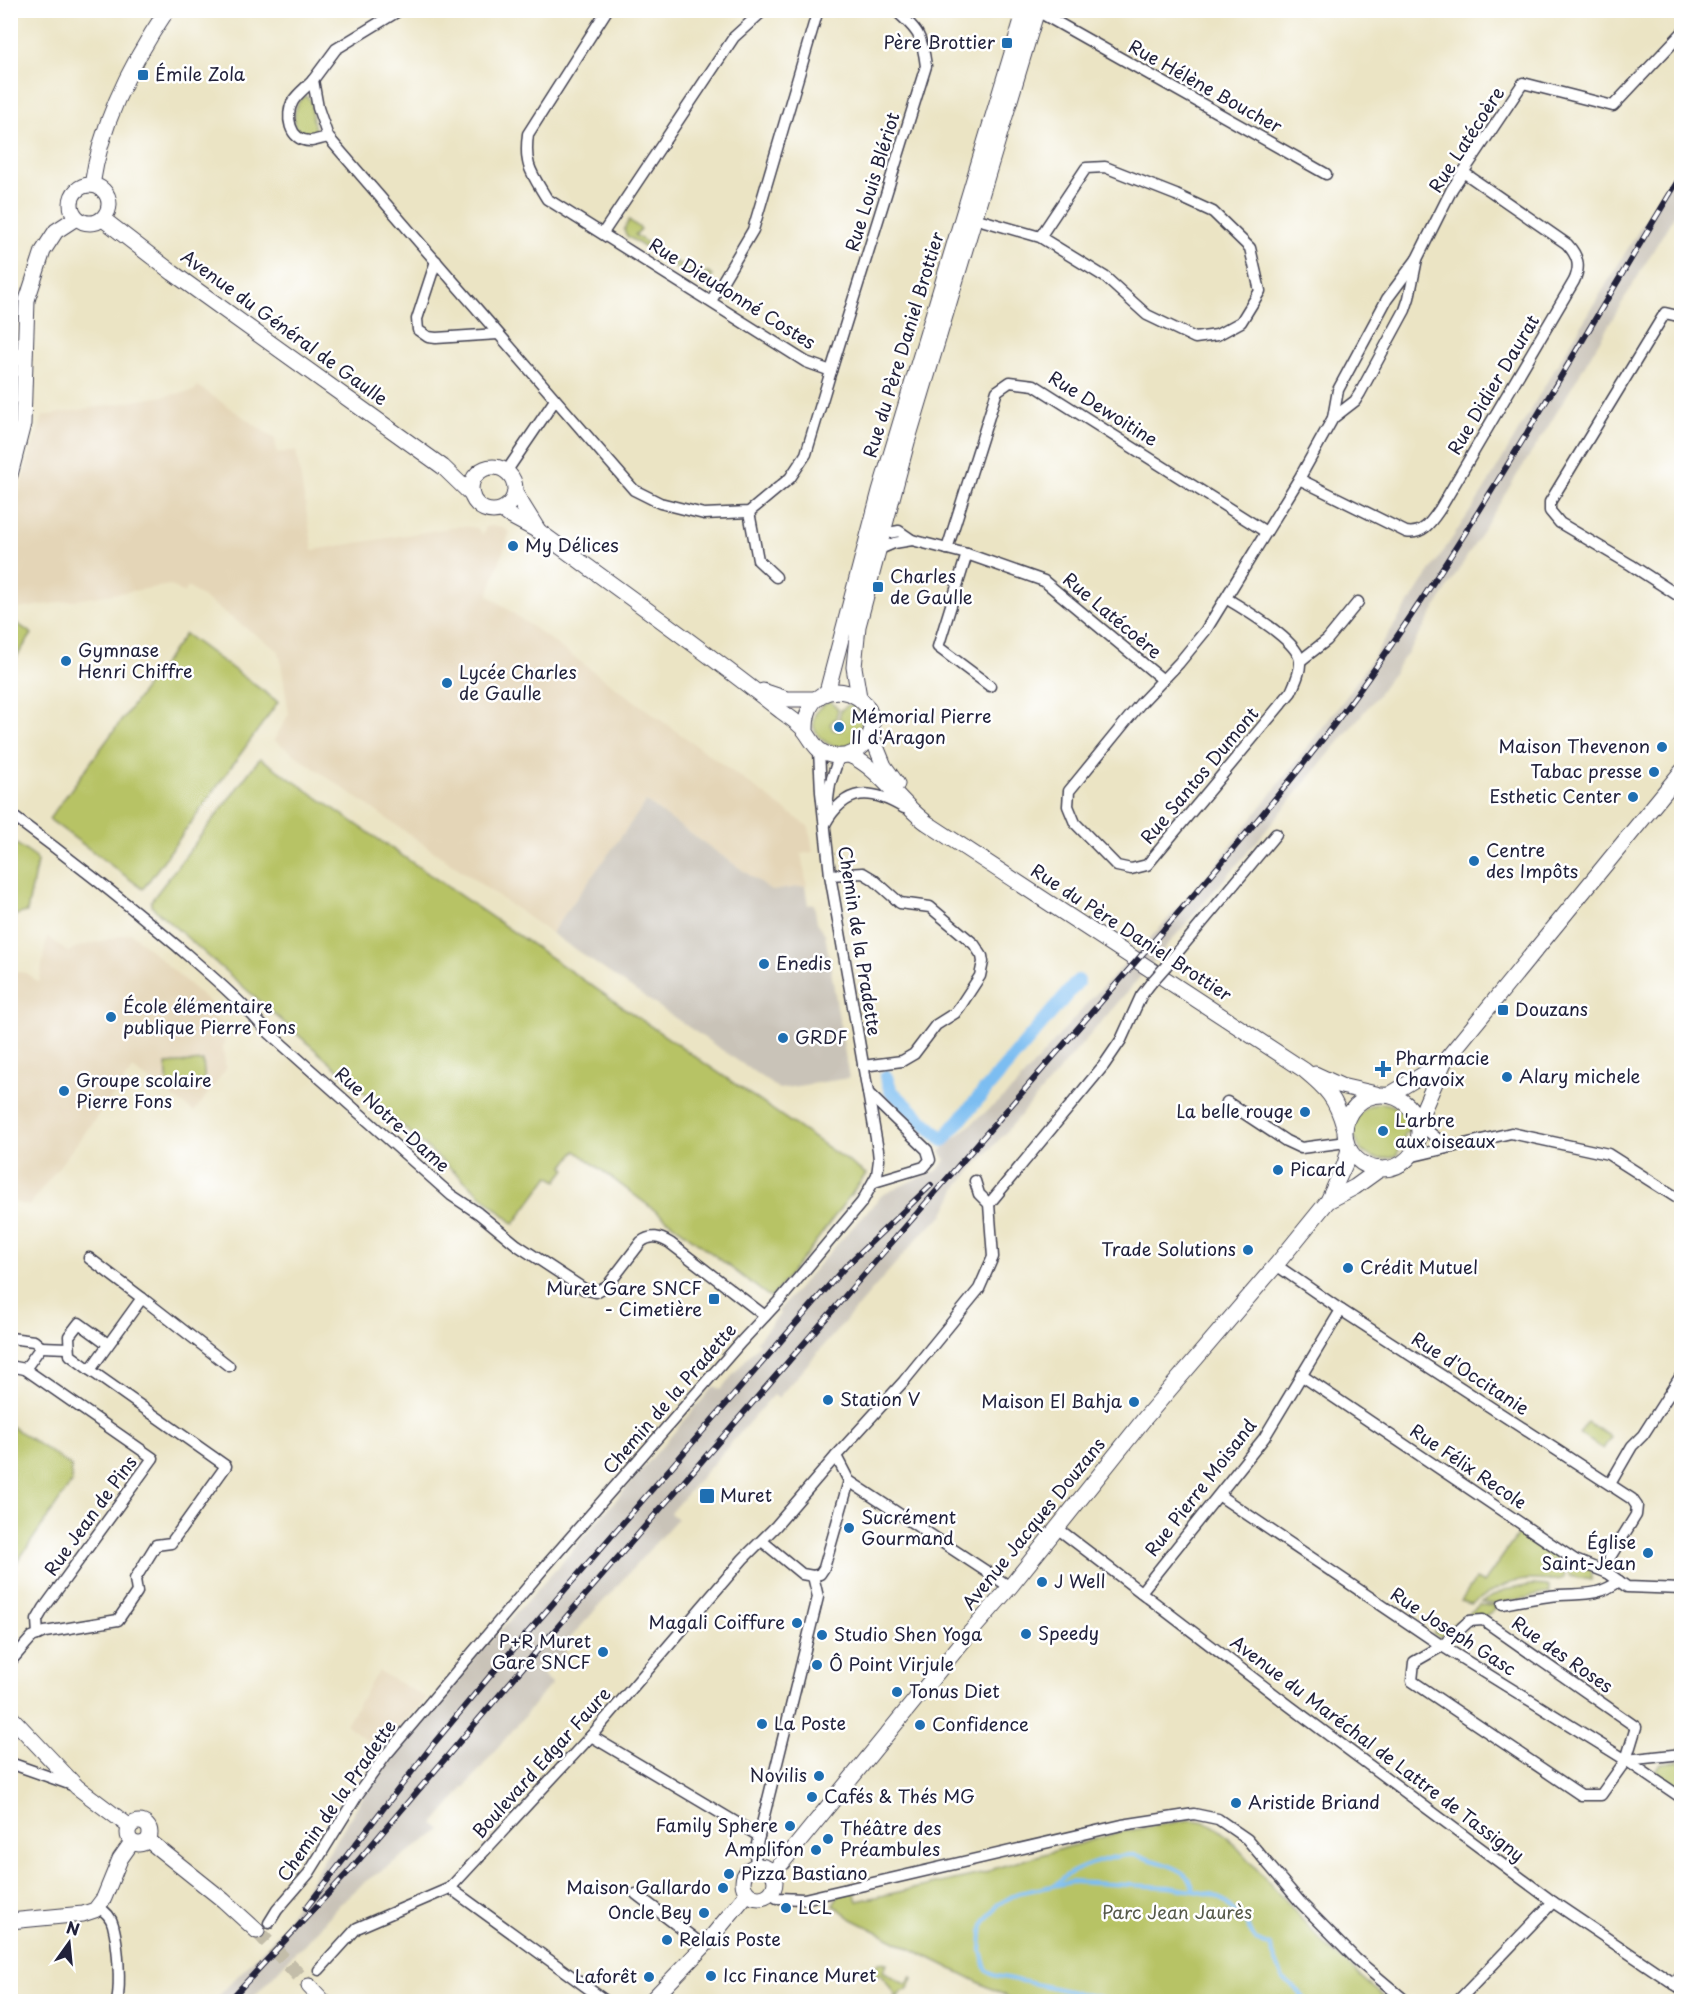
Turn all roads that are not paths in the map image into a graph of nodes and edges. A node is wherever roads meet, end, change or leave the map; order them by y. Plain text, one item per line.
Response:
1 (167, 10) edge
2 (400, 10) edge
3 (607, 10) edge
4 (764, 10) edge
5 (818, 10) edge
6 (895, 10) edge
7 (1033, 11) edge
8 (1682, 33) edge
9 (313, 80) junction
10 (328, 136) junction
11 (1462, 172) junction
12 (1326, 174) dead end
13 (92, 185) junction
14 (76, 218) junction
15 (974, 218) junction
16 (103, 219) junction
17 (603, 233) junction
18 (1040, 237) junction
19 (1417, 260) junction
20 (436, 261) junction
21 (711, 301) junction
22 (1682, 317) edge
23 (498, 334) junction
24 (831, 371) junction
25 (555, 400) junction
26 (1333, 418) junction
27 (443, 467) junction
28 (479, 472) junction
29 (506, 472) junction
30 (11, 474) edge
31 (1299, 479) junction
32 (515, 493) junction
33 (472, 495) junction
34 (502, 510) junction
35 (749, 512) junction
36 (887, 518) junction
37 (899, 531) junction
38 (540, 532) junction
39 (1266, 532) junction
40 (912, 540) junction
41 (881, 542) junction
42 (947, 549) junction
43 (863, 551) junction
44 (967, 554) junction
45 (776, 577) dead end
46 (1226, 598) junction
47 (1682, 598) edge
48 (1358, 602) dead end
49 (1300, 661) junction
50 (740, 678) junction
51 (1163, 680) junction
52 (990, 687) dead end
53 (821, 696) junction
54 (859, 697) junction
55 (806, 731) junction
56 (871, 734) junction
57 (819, 750) junction
58 (844, 756) junction
59 (1682, 771) edge
60 (913, 813) junction
61 (10, 814) edge
62 (825, 824) junction
63 (938, 828) junction
64 (1276, 834) dead end
65 (830, 875) junction
66 (1444, 1062) junction
67 (863, 1066) junction
68 (1304, 1070) junction
69 (868, 1093) junction
70 (1383, 1095) junction
71 (1227, 1102) dead end
72 (1419, 1123) junction
73 (1346, 1140) junction
74 (1453, 1147) junction
75 (1409, 1157) junction
76 (1380, 1169) junction
77 (975, 1181) dead end
78 (874, 1182) junction
79 (1328, 1201) junction
80 (1682, 1201) edge
81 (989, 1204) junction
82 (89, 1258) dead end
83 (1276, 1265) junction
84 (142, 1298) junction
85 (1341, 1310) junction
86 (765, 1316) junction
87 (10, 1338) edge
88 (108, 1344) junction
89 (41, 1347) junction
90 (69, 1348) junction
91 (10, 1366) edge
92 (229, 1366) dead end
93 (25, 1369) junction
94 (90, 1370) junction
95 (1682, 1374) edge
96 (1301, 1375) junction
97 (836, 1456) junction
98 (849, 1481) junction
99 (1610, 1484) junction
100 (1220, 1496) junction
101 (1057, 1528) junction
102 (762, 1541) junction
103 (1608, 1573) junction
104 (813, 1576) junction
105 (1618, 1581) junction
106 (1010, 1587) junction
107 (1682, 1589) edge
108 (1140, 1592) junction
109 (1503, 1604) dead end
110 (38, 1635) junction
111 (1442, 1646) junction
112 (10, 1662) edge
113 (10, 1716) edge
114 (591, 1736) junction
115 (40, 1748) junction
116 (1682, 1754) edge
117 (1626, 1760) junction
118 (10, 1763) edge
119 (32, 1771) junction
120 (76, 1787) junction
121 (1682, 1798) edge
122 (131, 1835) junction
123 (759, 1836) junction
124 (756, 1866) junction
125 (772, 1872) junction
126 (450, 1888) junction
127 (769, 1893) junction
128 (636, 1894) dead end
129 (747, 1894) junction
130 (1553, 1902) junction
131 (98, 1907) junction
132 (10, 1921) edge
133 (263, 1927) joint
134 (704, 1946) junction
135 (319, 1970) dead end
136 (1682, 1973) edge
137 (309, 1986) tunnel mouth
138 (1678, 1987) edge
139 (117, 2001) edge
140 (324, 2001) edge
141 (607, 2001) edge
142 (650, 2001) edge
143 (1407, 2001) edge
144 (1457, 2001) edge

1 - 13 main road
2 - 9 street
3 - 17 street, Rue Dieudonné Costes
4 - 17 street
5 - 21 street
6 - 24 street, Rue Louis Blériot
7 - 12 street, Rue Hélène Boucher
7 - 15 main road, Rue du Père Daniel Brottier
7 - 43 main road, Rue du Père Daniel Brottier
8 - 11 street, Rue Latécoère
9 - 10 street
9 - 10 street
10 - 20 street
11 - 19 street, Rue Latécoère
11 - 31 street, Rue Didier Daurat
13 - 14 main road
13 - 16 main road
14 - 16 main road
14 - 30 main road
15 - 18 street
15 - 36 main road, Rue du Père Daniel Brottier
16 - 27 main road, Avenue du Général de Gaulle
17 - 21 street, Rue Dieudonné Costes
18 - 18 street
19 - 26 street, Rue Latécoère
19 - 26 street, Rue Latécoère
20 - 23 street
20 - 23 street
21 - 24 street, Rue Dieudonné Costes
22 - 47 street
23 - 25 street
24 - 35 street
25 - 29 street
25 - 35 street
26 - 31 street, Rue Latécoère
27 - 28 main road, Avenue du Général de Gaulle
27 - 33 main road, Avenue du Général de Gaulle
28 - 29 main road
28 - 33 main road
29 - 32 main road
31 - 39 street, Rue Latécoère
32 - 34 main road
32 - 38 main road
33 - 34 main road
34 - 38 main road
35 - 45 street
36 - 37 street, Rue Latécoère
36 - 41 main road, Rue du Père Daniel Brottier
37 - 40 street, Rue Latécoère
37 - 41 street, Rue Latécoère
38 - 50 main road
39 - 42 street, Rue Dewoitine
39 - 46 street, Rue Latécoère
40 - 41 street, Rue Latécoère
40 - 42 street, Rue Latécoère
41 - 43 street, Rue Latécoère
41 - 54 main road, Rue du Père Daniel Brottier
42 - 44 street, Rue Latécoère
43 - 53 main road, Rue du Père Daniel Brottier
44 - 51 street, Rue Latécoère
44 - 52 street
46 - 49 street
46 - 51 street, Rue Latécoère
48 - 49 street
49 - 51 street, Rue Santos Dumont
50 - 53 main road
50 - 55 main road
53 - 54 main road
53 - 55 main road
54 - 56 main road
55 - 57 main road
56 - 58 main road
56 - 63 main road, Rue du Père Daniel Brottier
57 - 58 main road
57 - 62 street, Chemin de la Pradette
58 - 60 main road, Rue du Père Daniel Brottier
58 - 62 street, Chemin de la Pradette
59 - 66 main road
60 - 62 street
60 - 63 main road, Rue du Père Daniel Brottier
61 - 86 street, Rue Notre-Dame
62 - 65 street, Chemin de la Pradette
63 - 68 main road, Rue du Père Daniel Brottier
64 - 81 street, bridge
65 - 67 street, Chemin de la Pradette
65 - 67 street
66 - 70 main road
66 - 72 main road
67 - 69 street, Chemin de la Pradette
68 - 70 main road, Rue du Père Daniel Brottier
68 - 73 main road, Rue du Père Daniel Brottier
69 - 78 street, Chemin de la Pradette
69 - 78 street
70 - 72 main road
70 - 73 main road
71 - 73 street
72 - 74 street
72 - 75 main road
73 - 76 main road
73 - 79 main road, Avenue Jacques Douzans
74 - 75 street
74 - 80 street
75 - 76 main road
76 - 79 main road, Avenue Jacques Douzans
77 - 81 street
78 - 86 street, Chemin de la Pradette
79 - 83 main road, Avenue Jacques Douzans
81 - 97 street, Boulevard Edgar Faure
82 - 84 street
83 - 85 street, Rue d'Occitanie
83 - 101 main road, Avenue Jacques Douzans
84 - 88 street
84 - 92 street
85 - 96 street, Rue Pierre Moisand
85 - 99 street, Rue d'Occitanie
86 - 133 street, Chemin de la Pradette
87 - 89 street
88 - 90 street
88 - 94 street
89 - 90 street
89 - 93 street
90 - 94 street
91 - 93 street, Rue Jean de Pins
93 - 110 street, Rue Jean de Pins
94 - 110 street
95 - 99 street
96 - 100 street, Rue Pierre Moisand
96 - 103 street, Rue Félix Recole
97 - 98 street
97 - 102 street, Boulevard Edgar Faure
98 - 104 street
98 - 106 street
99 - 103 street, Rue d'Occitanie
100 - 108 street, Rue Pierre Moisand
100 - 111 street, Rue Joseph Gasc
101 - 106 main road, Avenue Jacques Douzans
101 - 108 street, Avenue du Maréchal de Lattre de Tassigny
102 - 104 street
102 - 114 street, Boulevard Edgar Faure
103 - 105 street, Rue Félix Recole
104 - 123 street
105 - 107 street
105 - 109 street
106 - 125 main road, Avenue Jacques Douzans
108 - 130 street, Avenue du Maréchal de Lattre de Tassigny
110 - 112 street
111 - 117 street, Rue Joseph Gasc
111 - 117 street, Rue des Roses
111 - 117 street
113 - 115 main road
114 - 123 street
114 - 126 street, Boulevard Edgar Faure
115 - 119 street
115 - 120 main road
116 - 117 street
117 - 121 street, Rue Joseph Gasc
118 - 119 street
119 - 120 street
120 - 122 main road
122 - 131 main road
122 - 133 main road
123 - 124 street
124 - 125 main road
124 - 129 main road
125 - 127 main road
126 - 135 street, Boulevard Edgar Faure
126 - 141 street
127 - 129 main road
127 - 143 street
128 - 134 street
129 - 134 main road
130 - 138 street, Avenue du Maréchal de Lattre de Tassigny
130 - 144 street
131 - 132 main road
131 - 139 street
134 - 142 main road
136 - 138 street
137 - 140 main road

